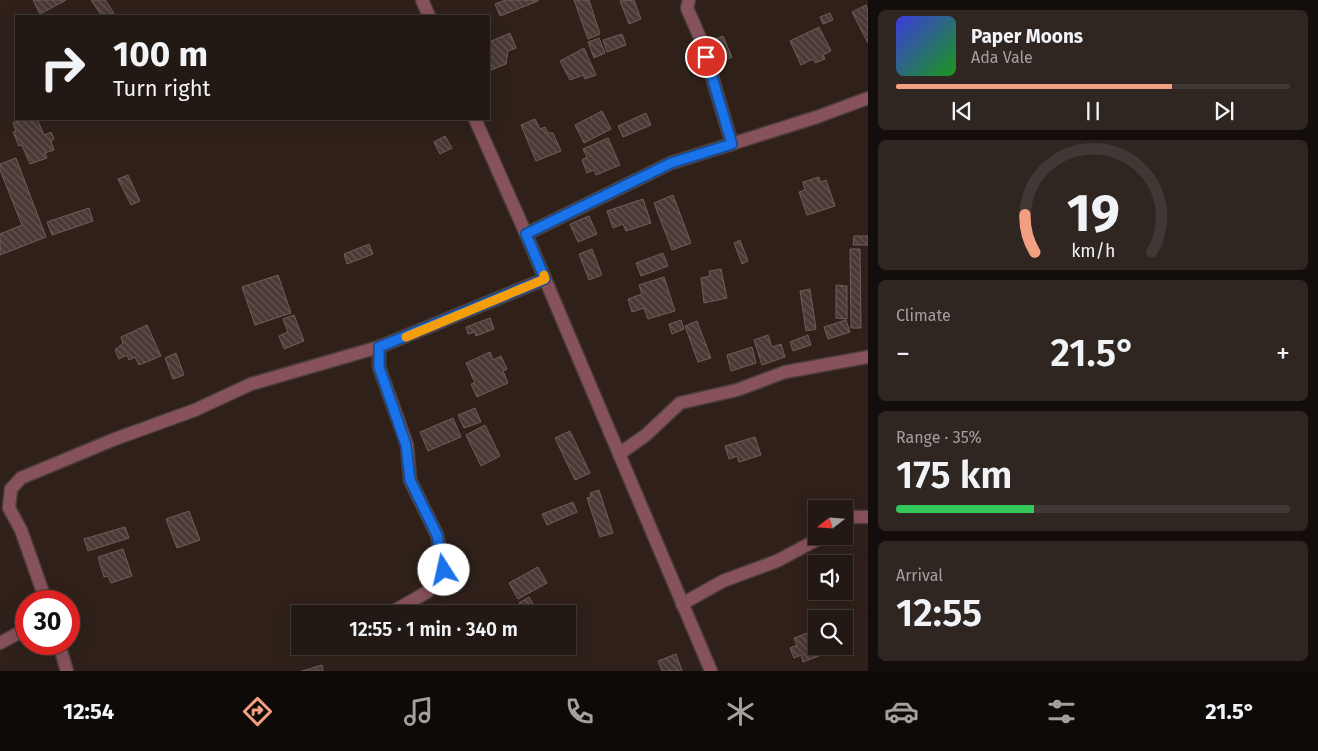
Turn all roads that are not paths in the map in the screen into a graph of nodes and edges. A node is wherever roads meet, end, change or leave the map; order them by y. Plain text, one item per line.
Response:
1 (422, 0) edge
2 (689, 0) edge
3 (429, 15) edge
4 (868, 98) edge
5 (475, 120) edge
6 (732, 144) junction
7 (526, 234) junction
8 (545, 279) junction
9 (379, 347) junction
10 (868, 357) edge
11 (619, 454) junction
12 (853, 517) edge
13 (868, 518) edge
14 (808, 545) edge
15 (42, 590) edge
16 (682, 604) junction
17 (405, 605) edge
18 (15, 635) edge
19 (0, 643) edge
20 (63, 655) edge
21 (67, 671) edge
22 (711, 671) edge

1 - 3 street
2 - 6 street
4 - 6 street
5 - 7 street
6 - 7 street
7 - 8 street
8 - 9 street
8 - 11 street
9 - 15 street
9 - 17 street
10 - 11 street
11 - 16 street
12 - 13 street
14 - 16 street
16 - 22 street
18 - 19 street
20 - 21 street

